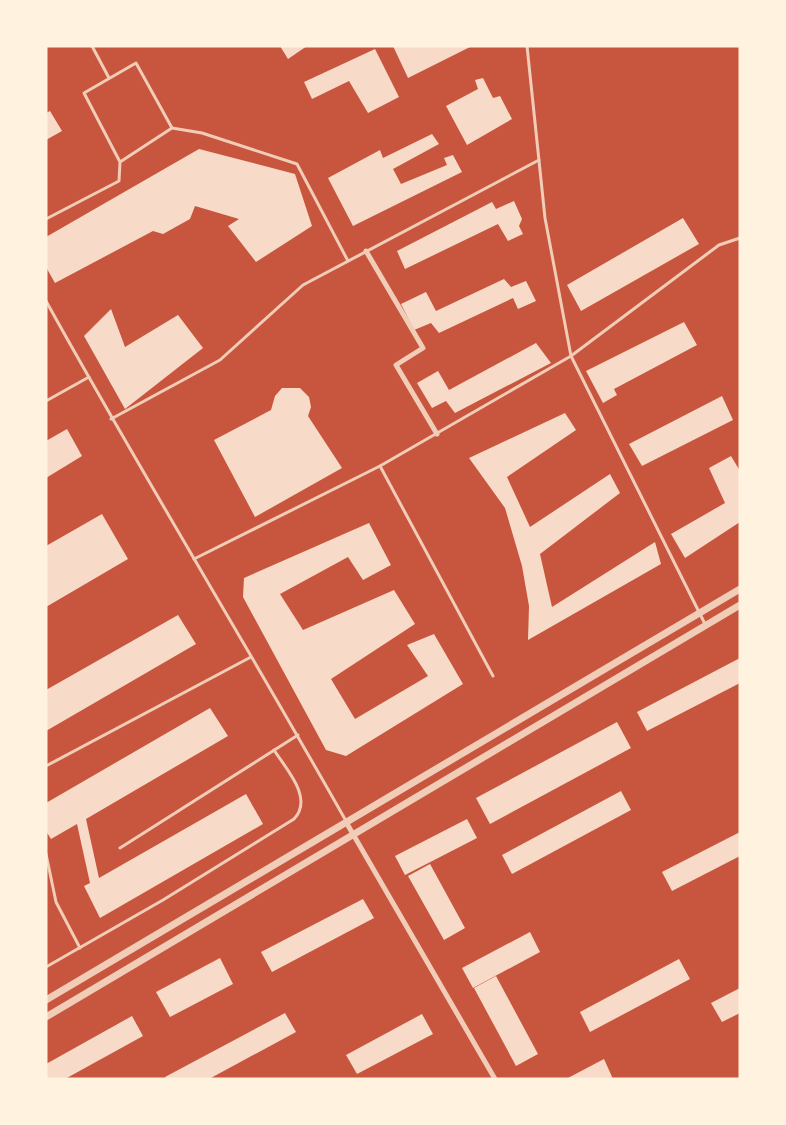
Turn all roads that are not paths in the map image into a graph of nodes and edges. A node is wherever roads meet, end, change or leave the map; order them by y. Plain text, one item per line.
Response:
1 (92, 46) edge
2 (527, 46) edge
3 (109, 78) junction
4 (172, 128) junction
5 (539, 160) junction
6 (120, 162) junction
7 (46, 219) edge
8 (740, 238) edge
9 (366, 252) junction
10 (348, 261) junction
11 (46, 301) edge
12 (571, 356) junction
13 (88, 377) junction
14 (46, 401) edge
15 (111, 420) junction
16 (437, 434) junction
17 (380, 466) junction
18 (194, 559) junction
19 (740, 589) edge
20 (740, 605) edge
21 (699, 613) junction
22 (706, 625) junction
23 (251, 657) junction
24 (493, 676) dead end
25 (298, 735) junction
26 (274, 750) junction
27 (46, 766) edge
28 (346, 822) junction
29 (353, 834) junction
30 (120, 848) dead end
31 (46, 854) edge
32 (80, 948) junction
33 (46, 967) edge
34 (46, 1000) edge
35 (46, 1017) edge
36 (496, 1079) edge

1 - 3 lane
2 - 5 lane
3 - 4 lane
3 - 6 lane
4 - 6 lane
4 - 10 lane
5 - 9 lane
5 - 12 lane
6 - 7 lane
8 - 12 lane
9 - 10 lane
9 - 16 street
10 - 15 lane
11 - 13 lane
12 - 16 lane
12 - 21 lane
13 - 14 lane
13 - 15 lane
15 - 18 lane
16 - 17 lane
17 - 18 lane
17 - 24 lane
18 - 23 lane
19 - 21 street
20 - 22 street
21 - 22 lane
21 - 28 street
22 - 29 street
23 - 25 lane
23 - 27 lane
25 - 26 lane
25 - 28 lane
26 - 30 lane
26 - 32 lane
28 - 29 street
28 - 34 street
29 - 35 street
29 - 36 street
31 - 32 lane
32 - 33 lane

